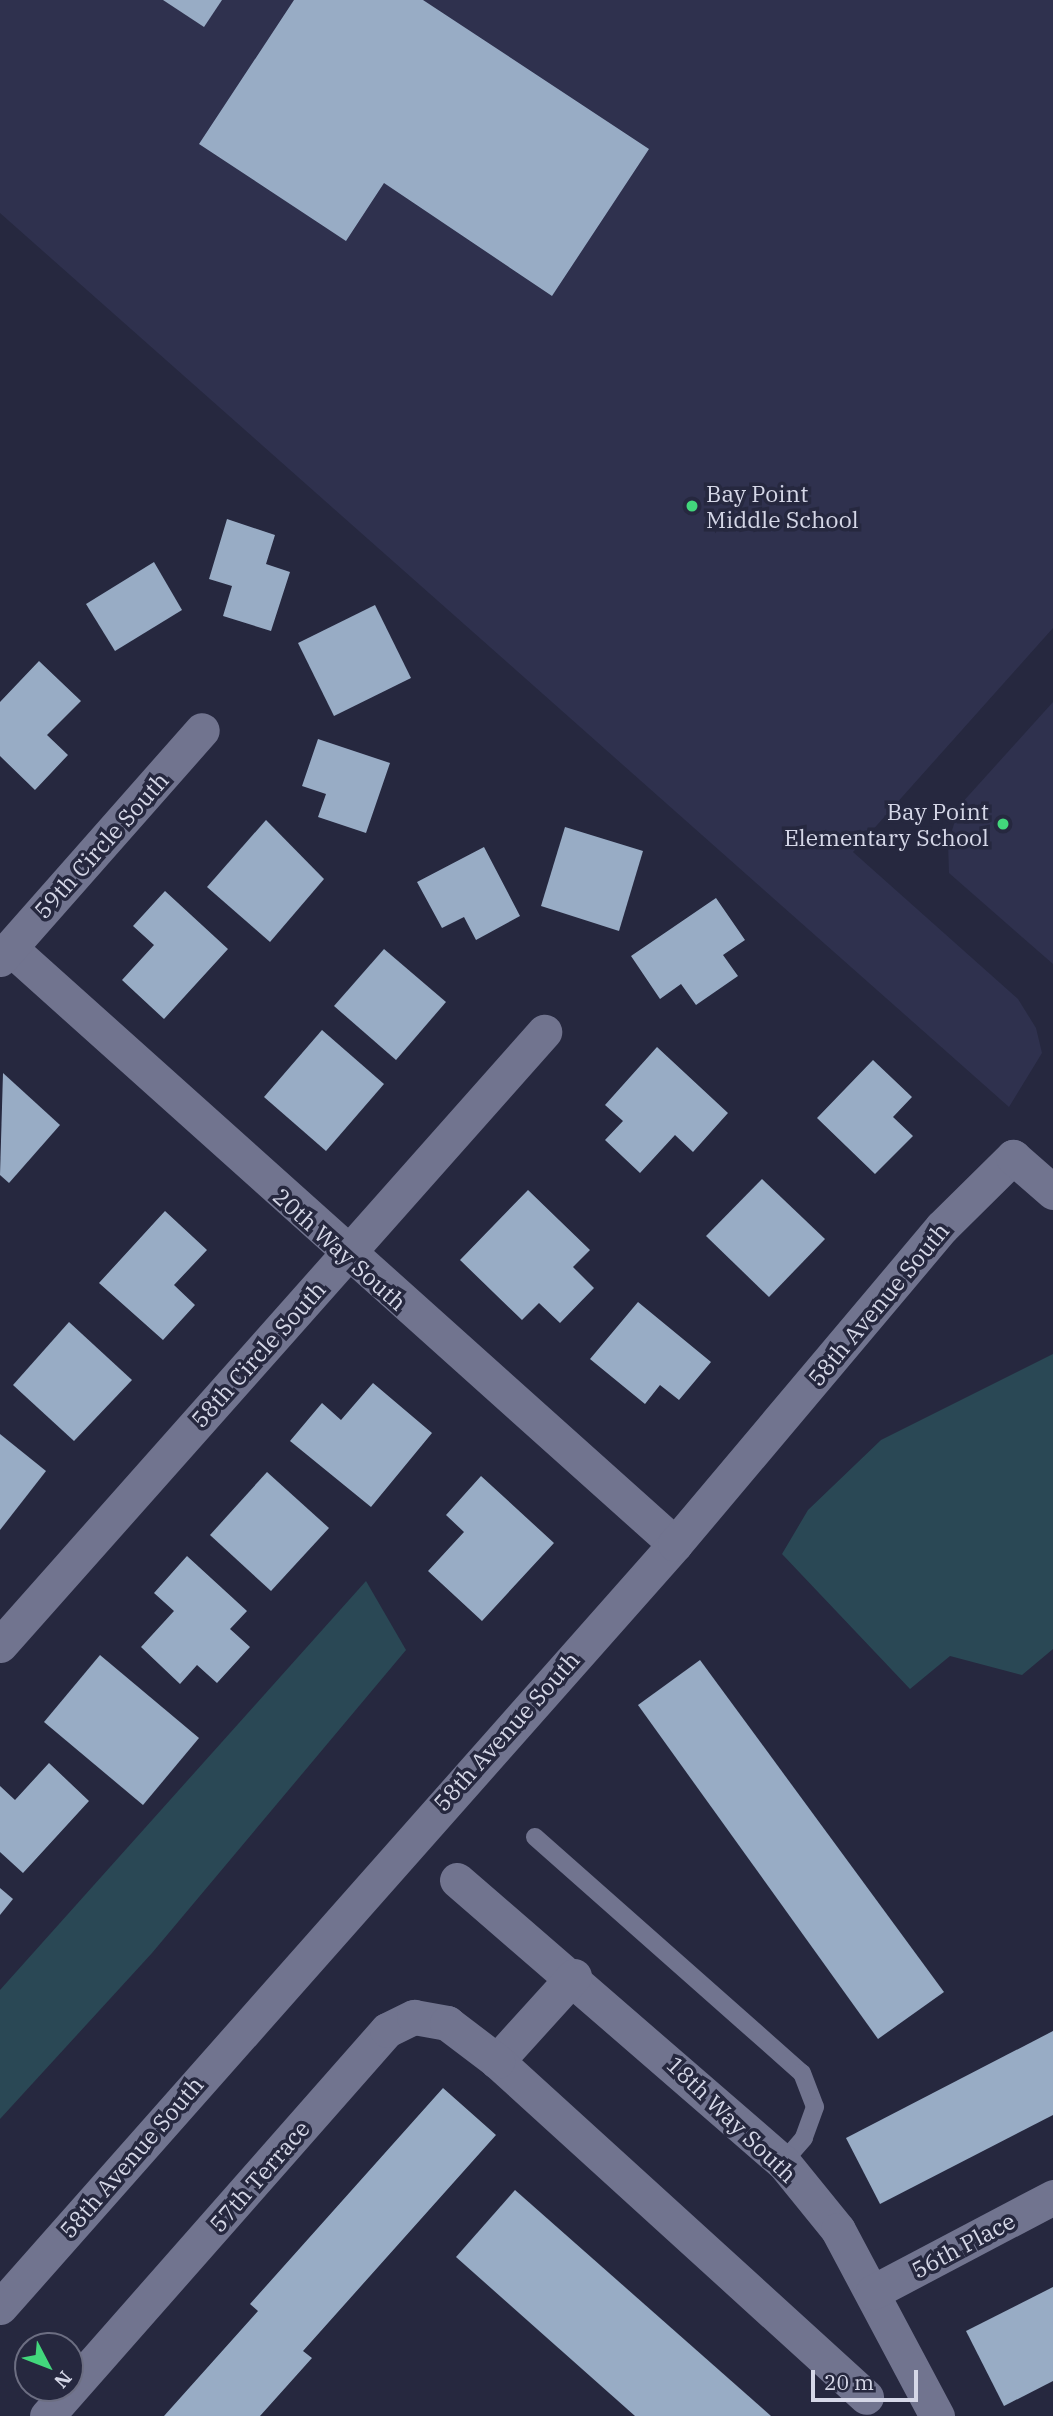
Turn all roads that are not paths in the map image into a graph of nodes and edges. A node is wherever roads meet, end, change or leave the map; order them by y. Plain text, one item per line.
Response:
1 (202, 730) dead end
2 (5, 953) edge
3 (544, 1032) dead end
4 (1053, 1192) edge
5 (346, 1255) junction
6 (675, 1544) junction
7 (0, 1645) edge
8 (535, 1837) dead end
9 (457, 1880) dead end
10 (574, 1976) junction
11 (497, 2061) junction
12 (783, 2162) junction
13 (1053, 2197) edge
14 (873, 2292) junction
15 (0, 2306) edge
16 (866, 2397) dead end
17 (47, 2416) edge
18 (937, 2416) edge

1 - 2 street, 59th Circle South
2 - 5 street, 20th Way South
3 - 5 street, 58th Circle South
4 - 6 street, 58th Avenue South
5 - 6 street, 20th Way South
5 - 7 street, 58th Circle South
6 - 15 street, 58th Avenue South
8 - 12 lane
9 - 10 street, 18th Way South
10 - 11 street
10 - 12 street, 18th Way South
11 - 16 street, 57th Terrace
11 - 17 street, 57th Terrace
12 - 14 street, 18th Way South
13 - 14 street, 56th Place
14 - 18 street, 18th Way South

